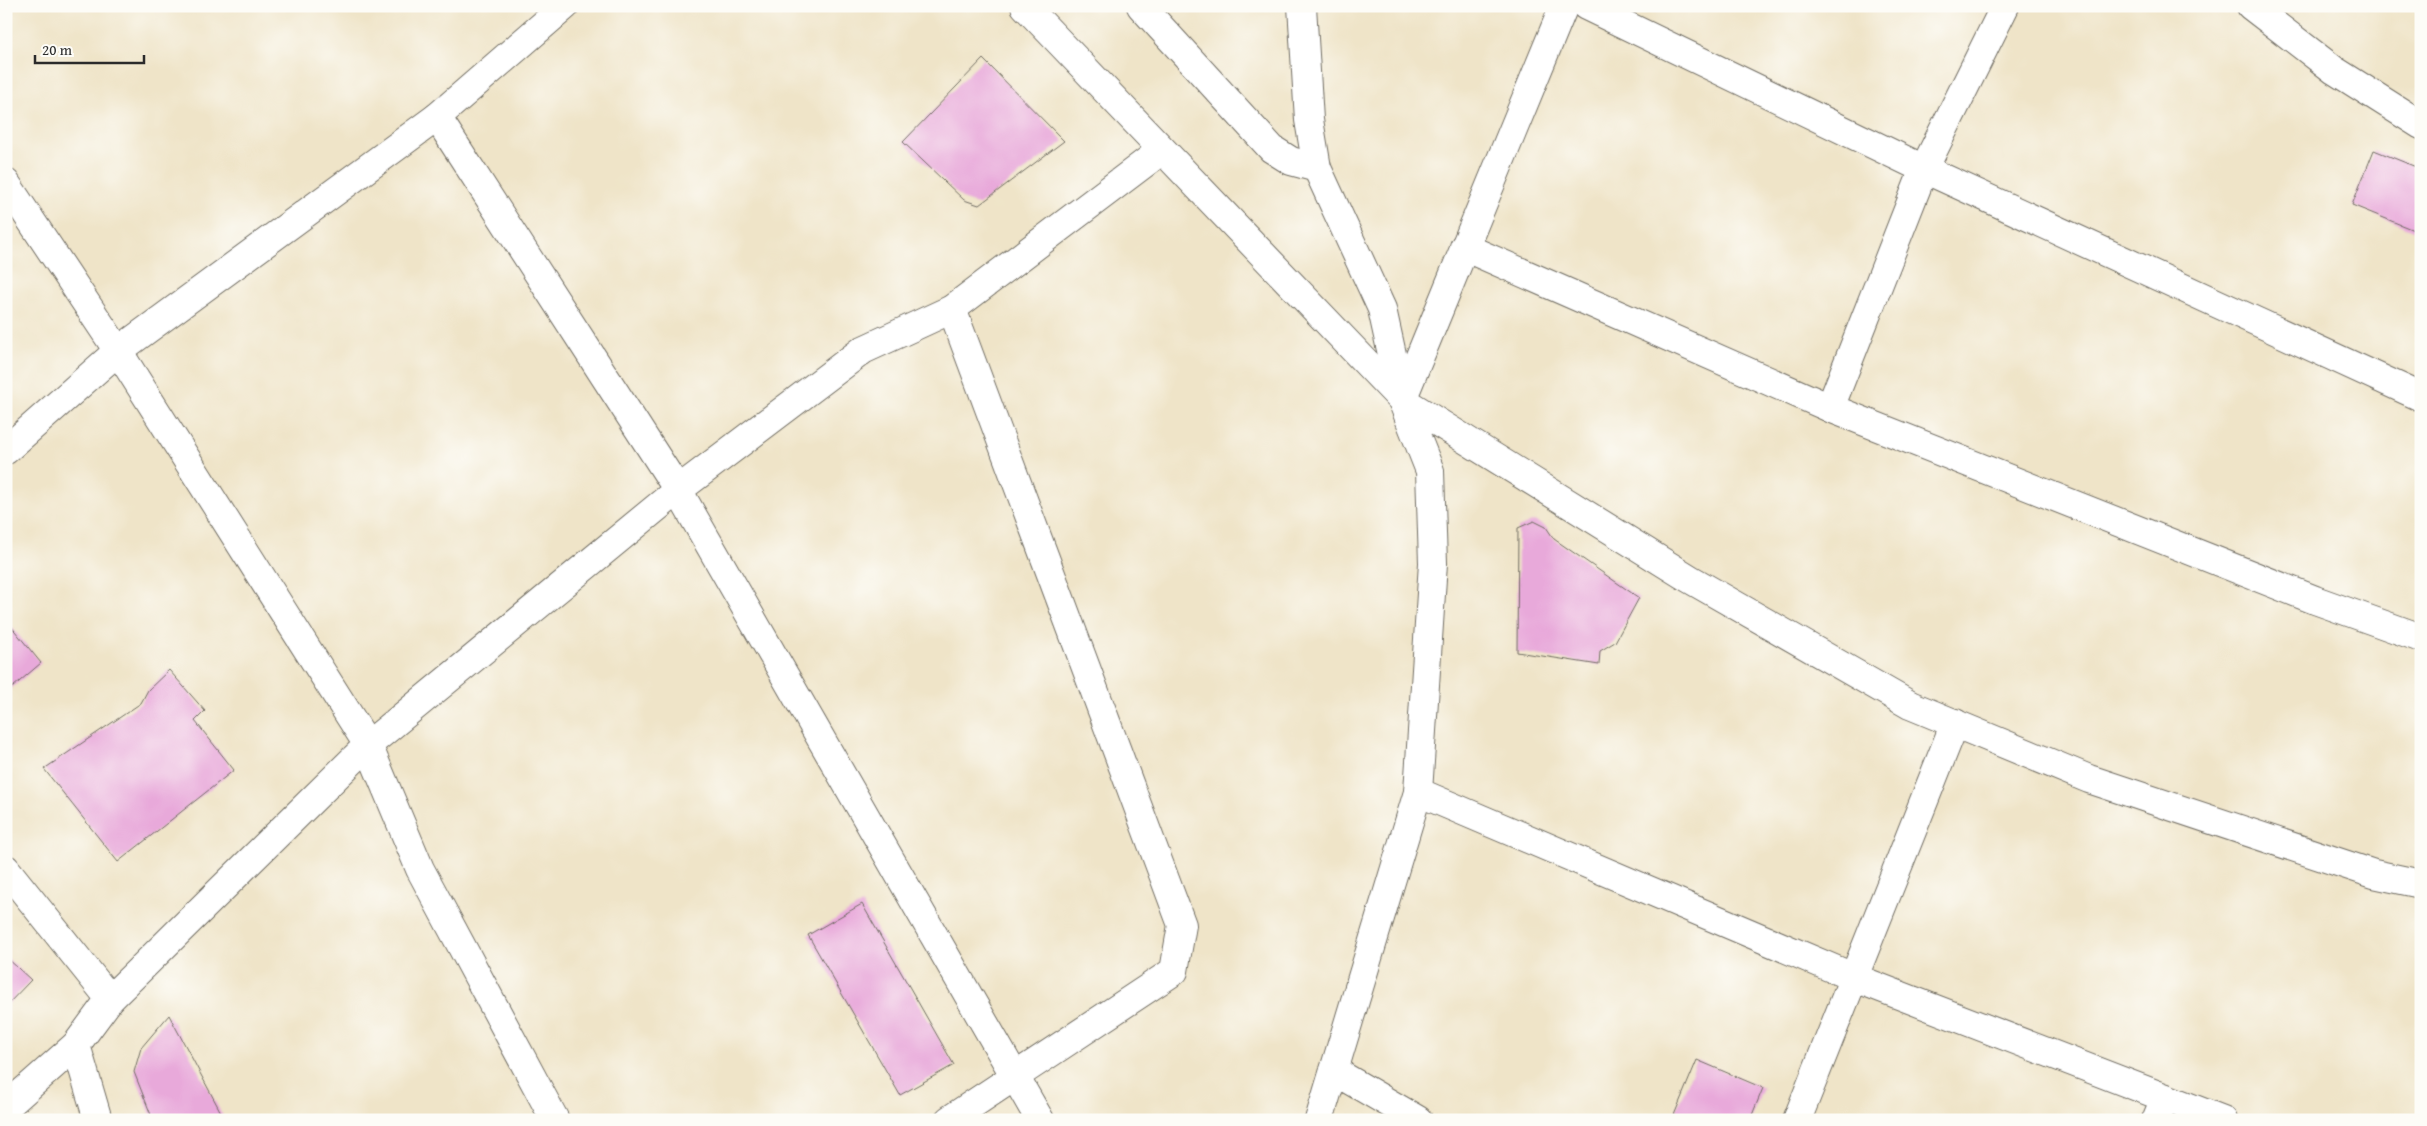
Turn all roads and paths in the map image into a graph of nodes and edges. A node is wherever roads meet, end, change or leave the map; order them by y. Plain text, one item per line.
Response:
1 (565, 6) edge
2 (1025, 6) edge
3 (1141, 6) edge
4 (1302, 6) edge
5 (1564, 6) edge
6 (1586, 6) edge
7 (2004, 6) edge
8 (2251, 6) edge
9 (437, 117) junction
10 (2421, 125) edge
11 (1162, 150) junction
12 (1317, 168) junction
13 (1924, 169) junction
14 (6, 183) edge
15 (1464, 247) junction
16 (952, 309) junction
17 (118, 351) junction
18 (2421, 397) edge
19 (1402, 400) junction
20 (1830, 408) junction
21 (6, 450) edge
22 (678, 490) junction
23 (2421, 638) edge
24 (1955, 723) junction
25 (368, 745) junction
26 (1418, 792) junction
27 (6, 869) edge
28 (2421, 884) edge
29 (1855, 978) junction
30 (110, 999) junction
31 (76, 1045) junction
32 (1334, 1070) junction
33 (1014, 1076) junction
34 (6, 1107) edge
35 (2160, 1109) edge
36 (98, 1120) edge
37 (555, 1120) edge
38 (949, 1120) edge
39 (1040, 1120) edge
40 (1319, 1120) edge
41 (1418, 1120) edge
42 (1797, 1120) edge
43 (2223, 1120) edge

1 - 9 street
2 - 11 street
3 - 12 street
4 - 12 street
5 - 15 street
6 - 13 street
7 - 13 street
8 - 10 street
9 - 17 street
9 - 22 street
11 - 16 street
11 - 19 street
12 - 19 street
13 - 18 street
13 - 20 street
14 - 17 street
15 - 19 street
15 - 20 street
16 - 22 street
16 - 33 street
17 - 21 street
17 - 25 street
19 - 24 street
19 - 26 street
20 - 23 street
22 - 25 street
22 - 33 street
24 - 28 street
24 - 29 street
25 - 30 street
25 - 37 street
26 - 29 street
26 - 32 street
27 - 30 street
29 - 35 street
29 - 42 street
30 - 31 street
31 - 34 street
31 - 36 street
32 - 40 street
32 - 41 street
33 - 38 street
33 - 39 street
35 - 43 street

